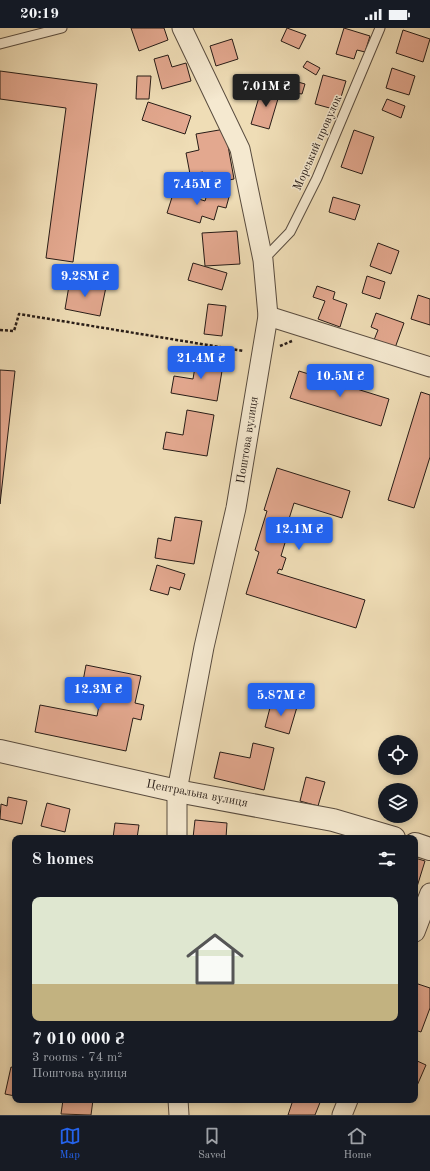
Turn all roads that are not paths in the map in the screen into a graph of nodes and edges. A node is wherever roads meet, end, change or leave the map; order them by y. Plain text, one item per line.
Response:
1 (62, 28) edge
2 (182, 28) edge
3 (380, 28) edge
4 (0, 44) edge
5 (263, 260) junction
6 (268, 316) junction
7 (430, 367) edge
8 (0, 751) edge
9 (177, 791) junction
10 (177, 835) edge
11 (384, 835) edge
12 (418, 845) edge
13 (430, 849) edge
14 (430, 893) edge
15 (418, 924) edge
16 (178, 1103) edge
17 (347, 1103) edge
18 (178, 1115) edge
19 (342, 1115) edge

1 - 4 lane
2 - 5 street, Поштова вулиця
3 - 5 lane, Морський провулок
5 - 6 street, Поштова вулиця
6 - 7 street
6 - 9 street, Поштова вулиця
8 - 9 street, Центральна вулиця
9 - 10 street, Поштова вулиця
9 - 11 street, Центральна вулиця
12 - 13 street
14 - 15 street
16 - 18 street
17 - 19 street

